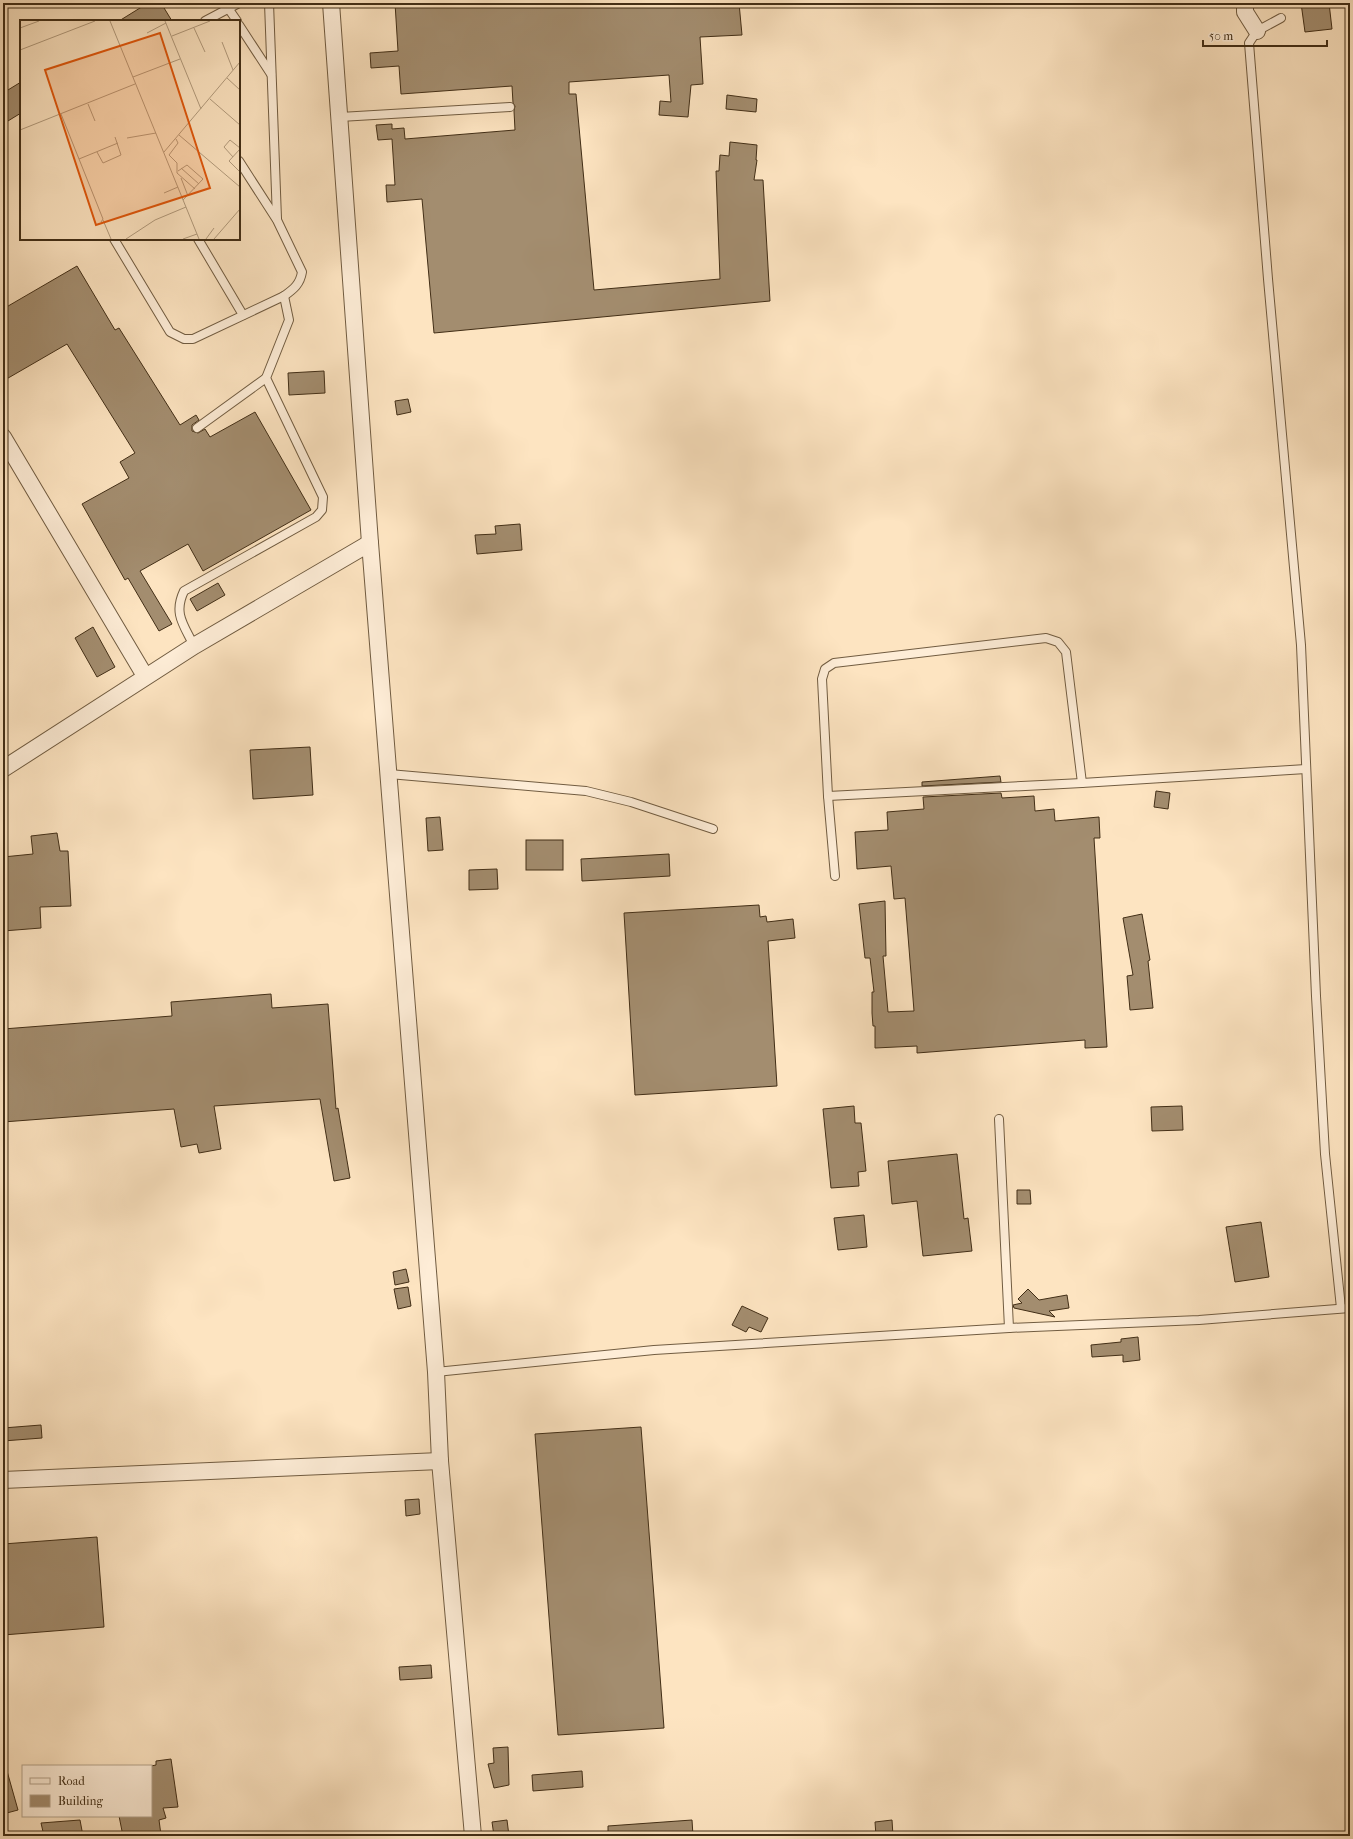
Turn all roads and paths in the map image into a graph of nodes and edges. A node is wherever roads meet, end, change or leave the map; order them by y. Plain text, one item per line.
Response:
1 (239, 3) edge
2 (269, 3) edge
3 (331, 3) edge
4 (1245, 3) edge
5 (228, 8) junction
6 (1281, 18) dead end
7 (207, 20) edge
8 (236, 20) edge
9 (240, 26) edge
10 (1257, 31) junction
11 (272, 76) junction
12 (510, 107) dead end
13 (340, 117) junction
14 (240, 162) edge
15 (277, 220) junction
16 (115, 240) edge
17 (199, 240) edge
18 (284, 296) junction
19 (243, 315) junction
20 (266, 378) junction
21 (197, 428) dead end
22 (3, 437) edge
23 (370, 543) junction
24 (194, 646) junction
25 (145, 676) junction
26 (3, 769) edge
27 (1306, 769) junction
28 (389, 774) junction
29 (1082, 783) junction
30 (828, 796) junction
31 (713, 829) dead end
32 (835, 876) dead end
33 (999, 1119) dead end
34 (1341, 1308) junction
35 (1350, 1308) edge
36 (1009, 1328) junction
37 (436, 1372) junction
38 (440, 1461) junction
39 (3, 1480) edge
40 (473, 1836) edge

1 - 5 lane
2 - 11 lane
3 - 13 street
4 - 10 street
5 - 7 lane
5 - 8 lane
6 - 10 lane
9 - 11 lane
10 - 27 lane
11 - 15 lane
12 - 13 lane
13 - 23 street
14 - 15 lane
15 - 18 lane
16 - 19 lane
17 - 19 lane
18 - 19 lane
18 - 20 lane
20 - 21 lane
20 - 24 lane
22 - 25 street
23 - 24 street
23 - 28 street
24 - 25 street
25 - 26 street
27 - 29 lane
27 - 34 lane
28 - 31 lane
28 - 37 street
29 - 30 lane
29 - 30 lane
30 - 32 lane
33 - 36 lane
34 - 35 lane
34 - 36 lane
36 - 37 lane
37 - 38 street
38 - 39 street
38 - 40 street

